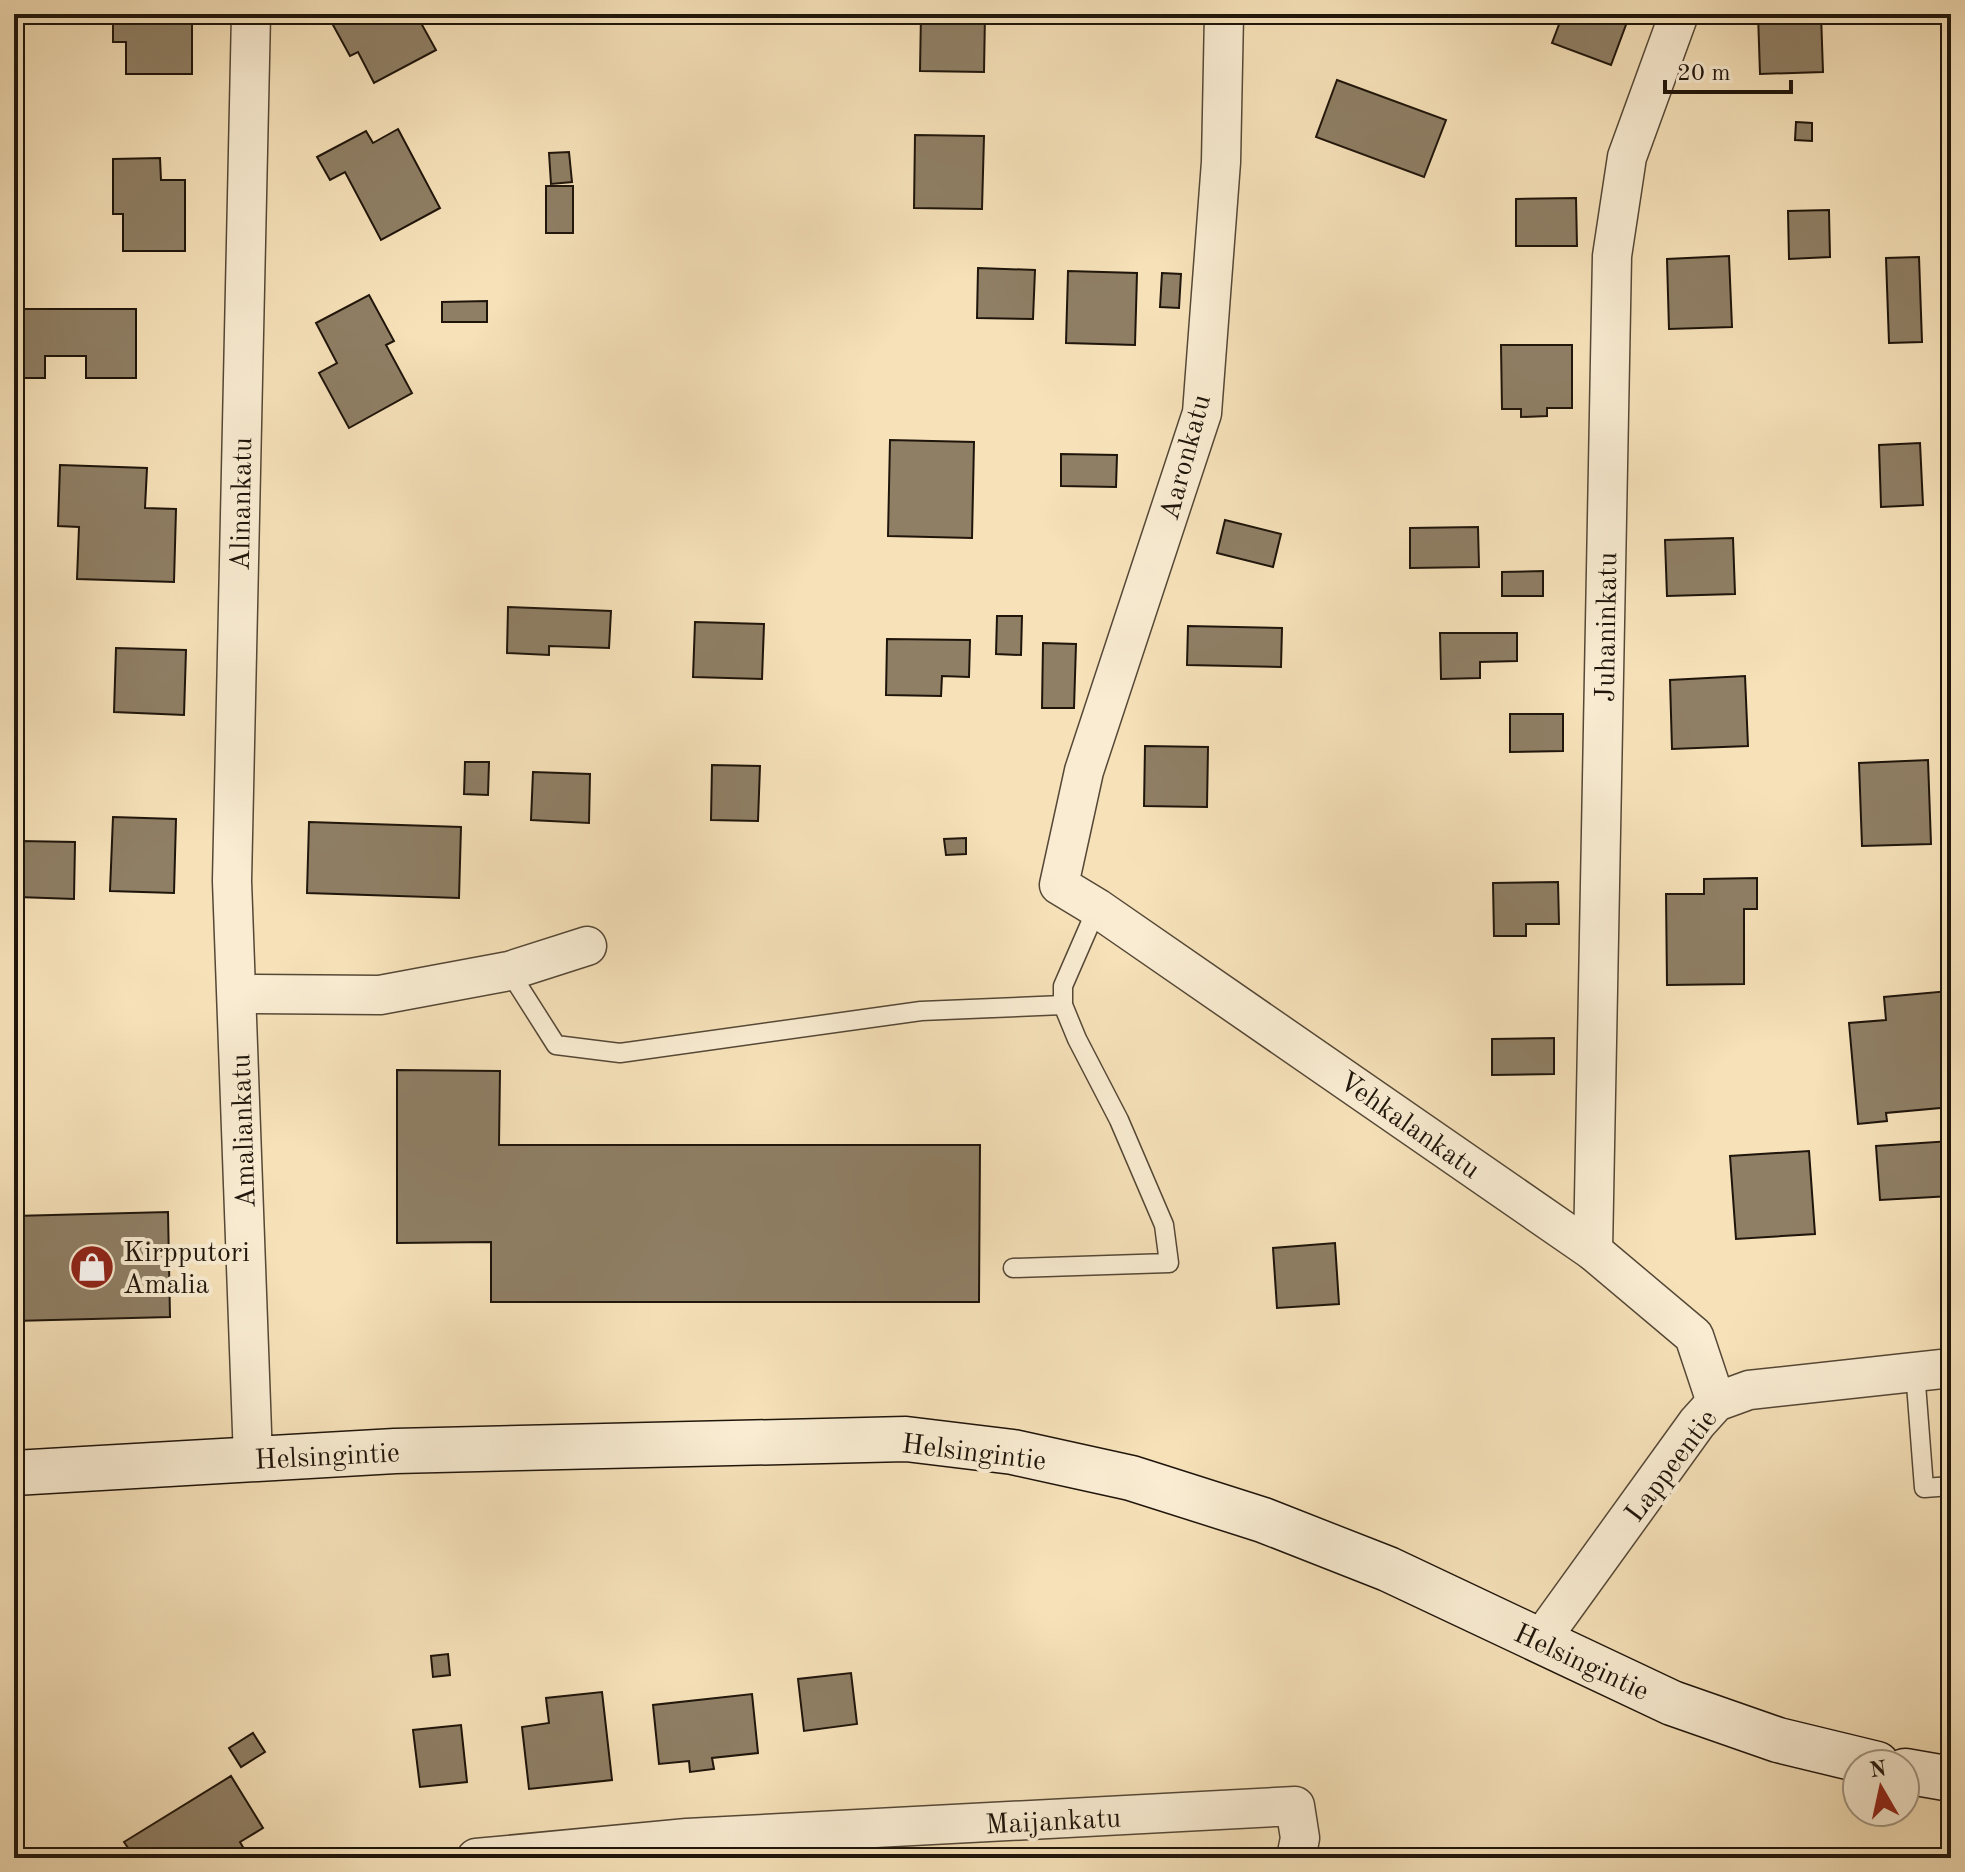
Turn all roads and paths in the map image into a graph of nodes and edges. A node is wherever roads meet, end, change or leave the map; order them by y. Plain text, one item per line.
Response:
1 (251, 14) edge
2 (1224, 14) edge
3 (1679, 14) edge
4 (1059, 885) joint
5 (1097, 908) junction
6 (587, 946) dead end
7 (509, 971) junction
8 (237, 994) junction
9 (1063, 1005) junction
10 (1593, 1251) junction
11 (1013, 1268) dead end
12 (1933, 1369) edge
13 (1716, 1402) junction
14 (253, 1459) junction
15 (14, 1473) edge
16 (1951, 1486) edge
17 (1539, 1642) junction
18 (1841, 1755) edge
19 (1921, 1774) edge
20 (1951, 1779) edge
21 (476, 1858) edge
22 (1296, 1858) edge

1 - 8 street, Alinankatu
2 - 4 street, Aaronkatu
3 - 10 street, Juhaninkatu
4 - 5 street, Vehkalankatu
5 - 9 lane
5 - 10 street, Vehkalankatu
6 - 7 street
7 - 8 street
7 - 9 lane
8 - 14 street, Amaliankatu
9 - 11 lane
10 - 13 street, Vehkalankatu
12 - 13 street, Lappeentie
12 - 16 lane
13 - 17 street, Lappeentie
14 - 15 main road, Helsingintie
14 - 17 main road, Helsingintie
17 - 18 main road, Helsingintie
19 - 20 main road
21 - 22 street, Maijankatu

